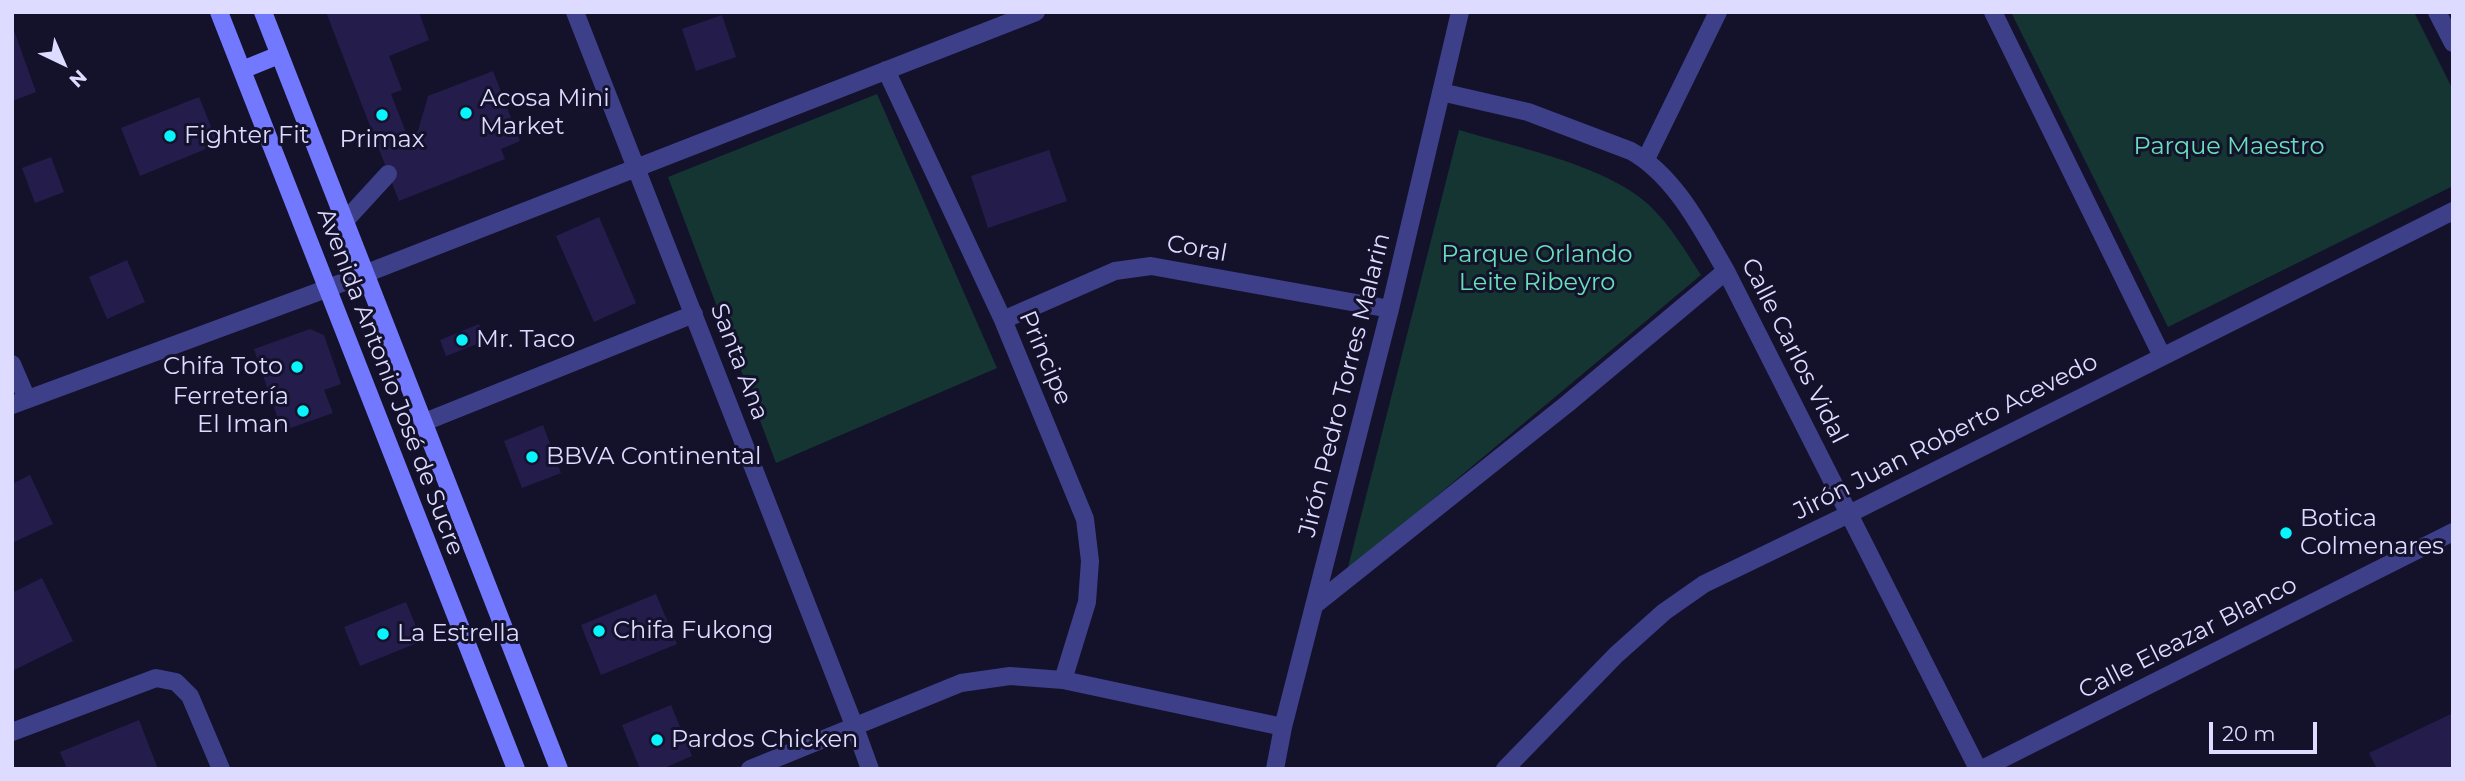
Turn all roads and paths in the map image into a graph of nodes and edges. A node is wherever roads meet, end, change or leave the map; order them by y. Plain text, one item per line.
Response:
1 (219, 12) edge
2 (263, 12) edge
3 (575, 12) edge
4 (1036, 12) edge
5 (1460, 12) edge
6 (1718, 12) edge
7 (1993, 12) edge
8 (2437, 12) edge
9 (2453, 43) edge
10 (279, 55) junction
11 (242, 70) junction
12 (886, 70) junction
13 (1441, 92) junction
14 (1646, 159) junction
15 (637, 168) junction
16 (388, 174) dead end
17 (2453, 211) edge
18 (344, 222) junction
19 (1726, 271) junction
20 (364, 274) junction
21 (326, 289) junction
22 (1390, 309) junction
23 (694, 314) junction
24 (1003, 320) junction
25 (2162, 356) junction
26 (12, 364) edge
27 (20, 402) edge
28 (422, 423) junction
29 (1849, 514) junction
30 (2453, 532) edge
31 (1316, 604) junction
32 (1063, 680) junction
33 (854, 725) junction
34 (1283, 727) junction
35 (12, 732) edge
36 (222, 769) edge
37 (516, 769) edge
38 (559, 769) edge
39 (750, 769) edge
40 (870, 769) edge
41 (1275, 769) edge
42 (1505, 769) edge
43 (1980, 769) edge

1 - 11 main road, Avenida Antonio José de Sucre
2 - 10 main road, Avenida Antonio José de Sucre
3 - 15 street, Santa Ana
4 - 12 street
5 - 13 street, Jirón Pedro Torres Malarin
6 - 14 street
7 - 25 street
8 - 9 street
10 - 11 main road
10 - 18 main road, Avenida Antonio José de Sucre
11 - 21 main road, Avenida Antonio José de Sucre
12 - 15 street
12 - 24 street, Principe
13 - 14 street, Calle Carlos Vidal
13 - 22 street, Jirón Pedro Torres Malarin
14 - 19 street, Calle Carlos Vidal
15 - 20 street
15 - 23 street, Santa Ana
16 - 18 street
17 - 25 street, Jirón Juan Roberto Acevedo
18 - 20 main road, Avenida Antonio José de Sucre
19 - 29 street, Calle Carlos Vidal
19 - 31 street
20 - 21 street
20 - 28 main road, Avenida Antonio José de Sucre
21 - 27 street
21 - 37 main road, Avenida Antonio José de Sucre
22 - 24 street, Coral
22 - 31 street, Jirón Pedro Torres Malarin
23 - 28 street
23 - 33 street, Santa Ana
24 - 32 street, Principe
25 - 29 street, Jirón Juan Roberto Acevedo
26 - 27 street
28 - 38 main road, Avenida Antonio José de Sucre
29 - 42 street, Jirón Juan Roberto Acevedo
29 - 43 street, Calle Carlos Vidal
30 - 43 street, Calle Eleazar Blanco
31 - 34 street, Jirón Pedro Torres Malarin
32 - 33 street
32 - 34 street
33 - 39 street
33 - 40 street, Santa Ana
34 - 41 street, Jirón Pedro Torres Malarin
35 - 36 street

